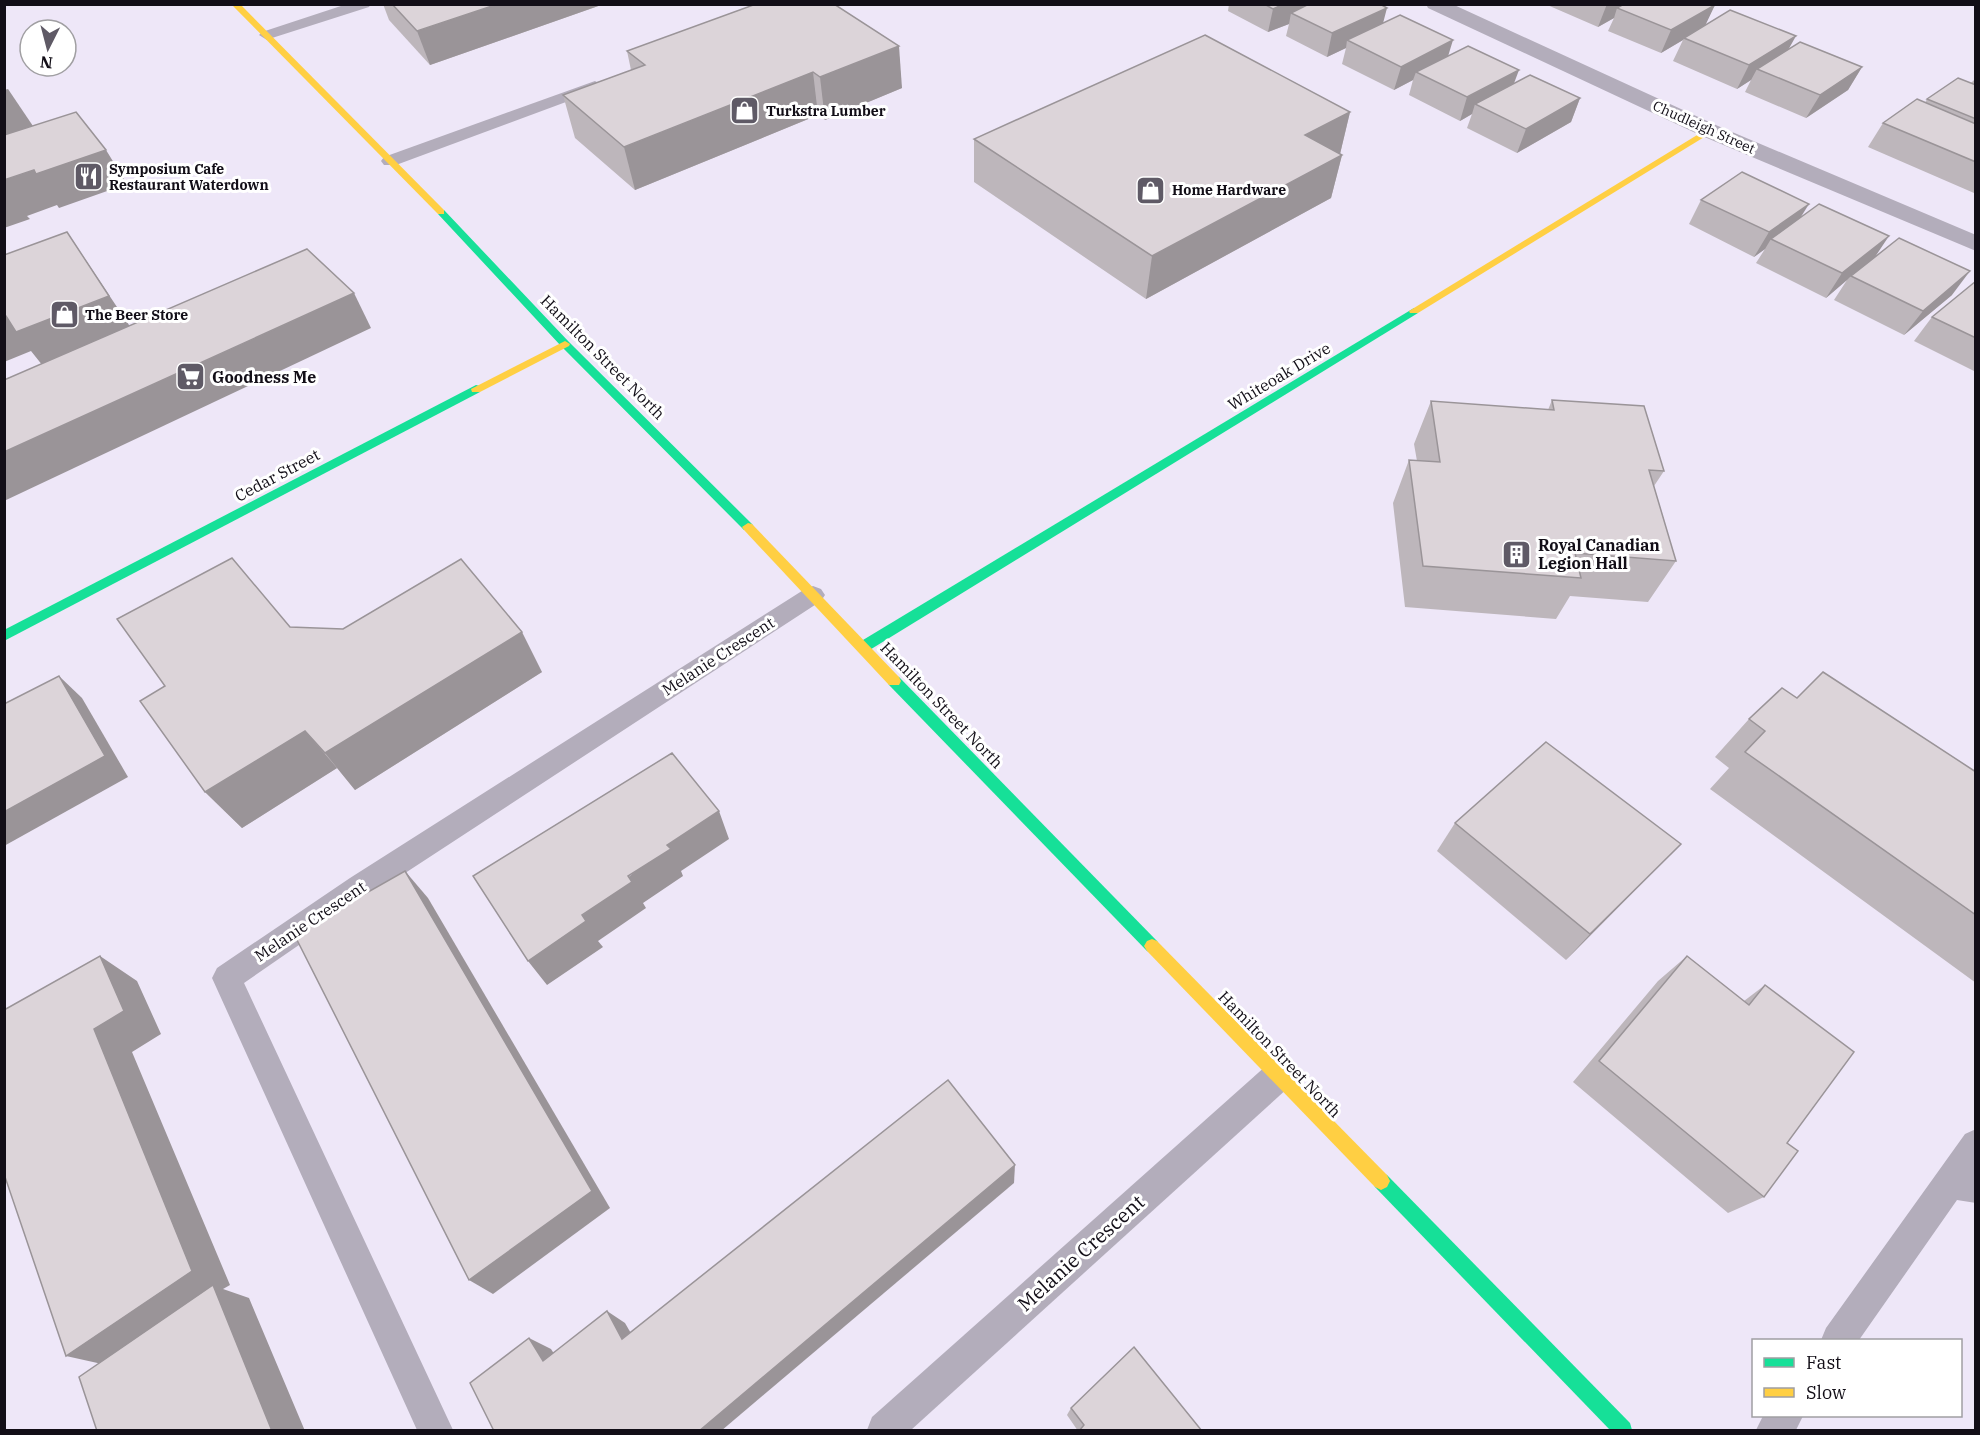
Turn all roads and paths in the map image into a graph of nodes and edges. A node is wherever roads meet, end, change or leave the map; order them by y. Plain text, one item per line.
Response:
1 (235, 4) edge
2 (364, 4) edge
3 (1435, 4) edge
4 (267, 35) junction
5 (608, 81) edge
6 (1710, 131) junction
7 (390, 161) junction
8 (1976, 244) edge
9 (565, 344) junction
10 (813, 595) junction
11 (4, 636) edge
12 (863, 647) junction
13 (1278, 1076) junction
14 (1976, 1145) edge
15 (1963, 1185) edge
16 (1840, 1339) edge
17 (1784, 1417) edge
18 (1620, 1429) edge
19 (435, 1431) edge
20 (885, 1431) edge
21 (1774, 1431) edge

1 - 4 main road, Hamilton Street North
2 - 4 lane
3 - 6 street, Chudleigh Street
4 - 7 main road, Hamilton Street North
5 - 7 lane
6 - 8 street, Chudleigh Street
6 - 12 main road, Whiteoak Drive
7 - 9 main road, Hamilton Street North
9 - 10 main road, Hamilton Street North
9 - 11 main road, Cedar Street
10 - 12 main road, Hamilton Street North
10 - 19 lane, Melanie Crescent
12 - 13 main road, Hamilton Street North
13 - 18 main road, Hamilton Street North
13 - 20 lane, Melanie Crescent
14 - 15 lane
15 - 16 lane
17 - 21 lane

